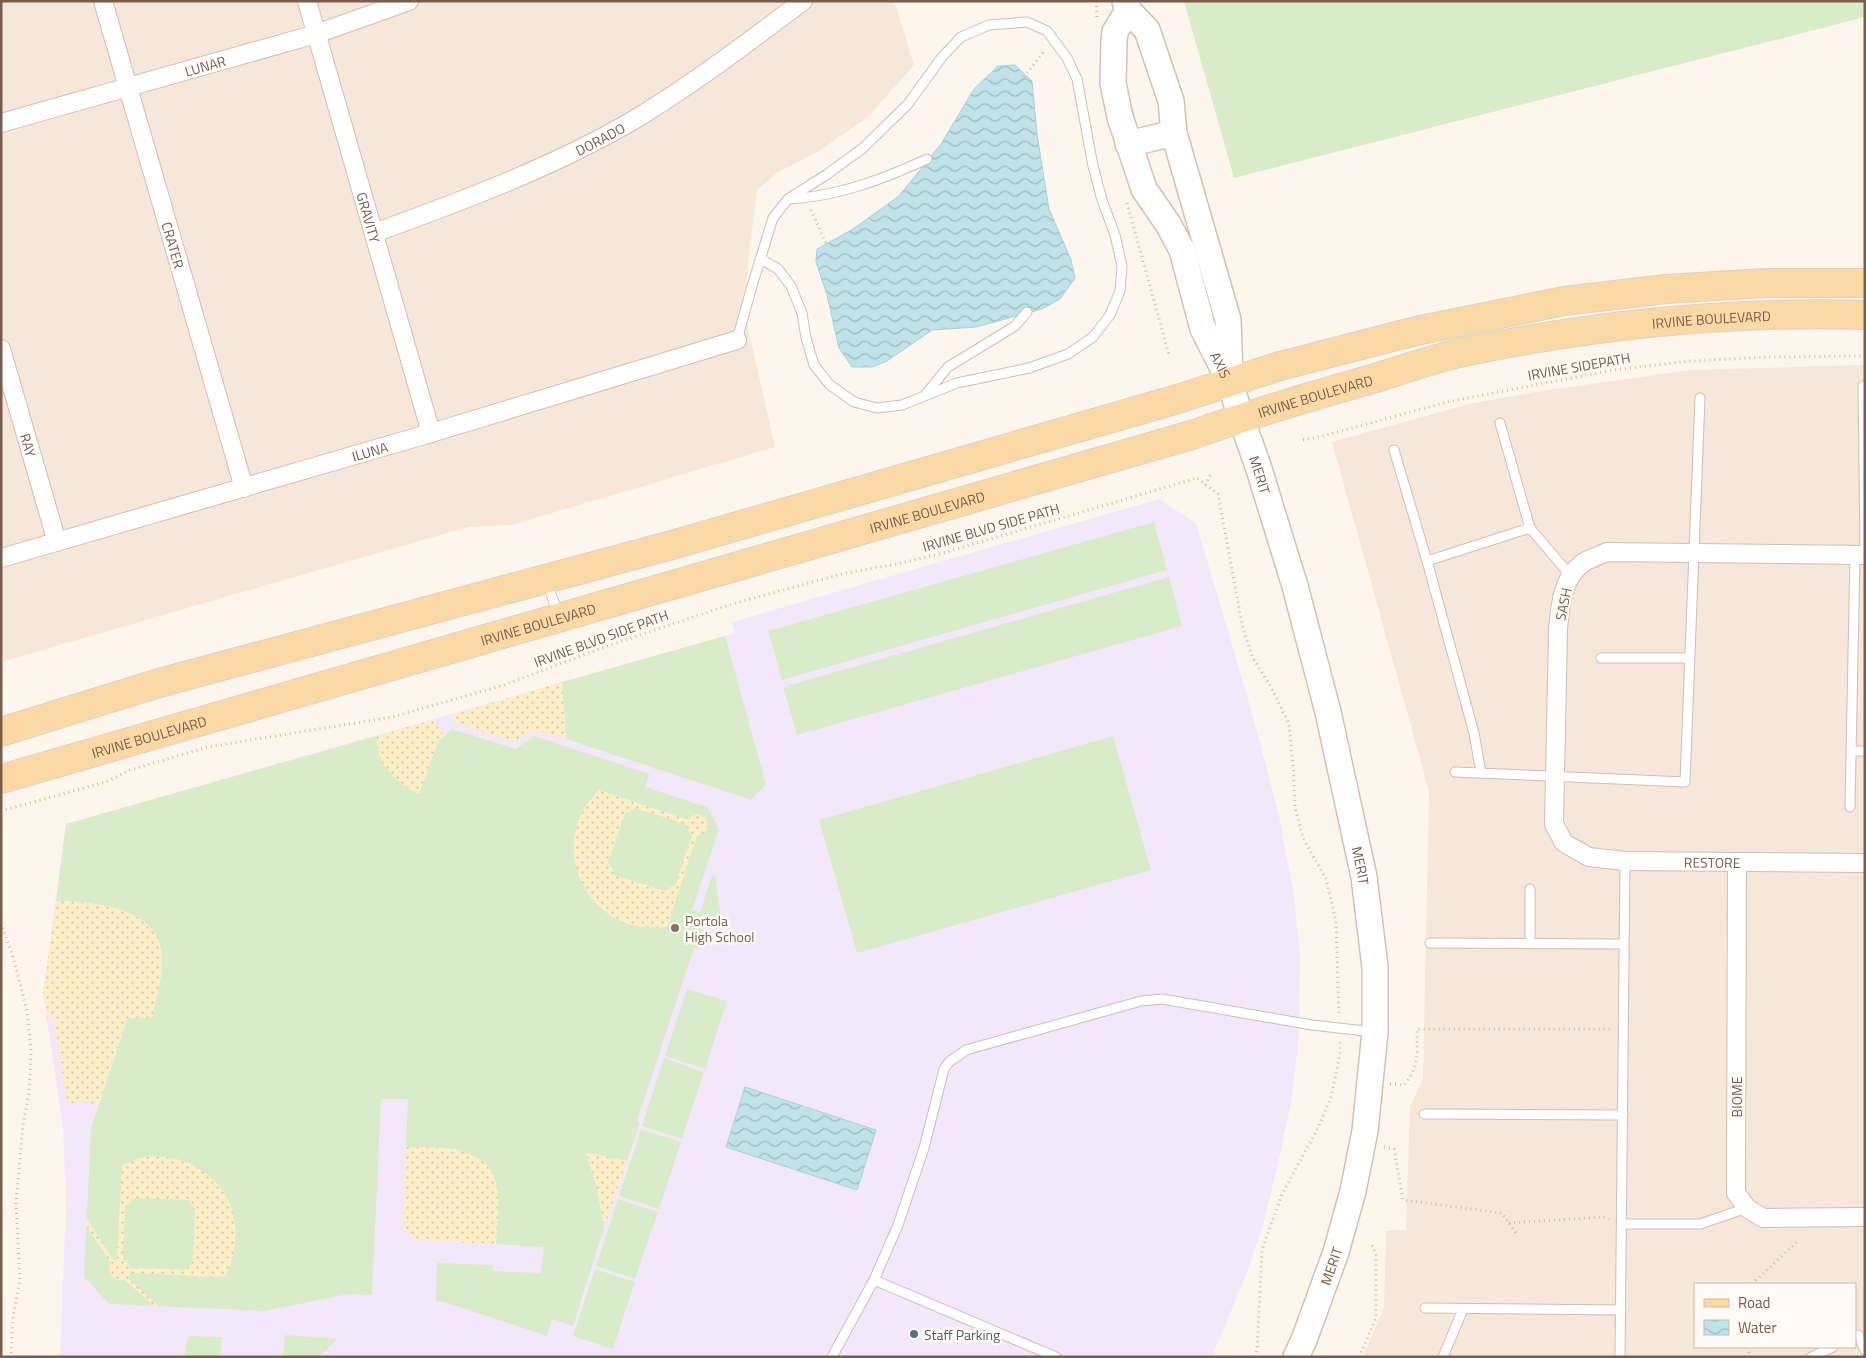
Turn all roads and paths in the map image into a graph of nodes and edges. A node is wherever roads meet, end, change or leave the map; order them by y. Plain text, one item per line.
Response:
1 (103, 1) edge
2 (307, 1) edge
3 (409, 1) edge
4 (803, 1) edge
5 (1126, 6) edge
6 (316, 34) junction
7 (1048, 46) dead end
8 (1021, 81) dead end
9 (128, 87) junction
10 (1, 123) edge
11 (1174, 133) junction
12 (1128, 144) junction
13 (927, 159) dead end
14 (788, 199) junction
15 (812, 213) dead end
16 (374, 233) junction
17 (826, 243) dead end
18 (761, 259) junction
19 (1865, 283) edge
20 (1027, 312) dead end
21 (1865, 315) edge
22 (737, 340) joint
23 (1, 349) edge
24 (1865, 356) edge
25 (1230, 382) junction
26 (1863, 386) dead end
27 (923, 397) junction
28 (1700, 398) dead end
29 (1241, 418) junction
30 (1500, 423) dead end
31 (432, 433) junction
32 (1303, 440) dead end
33 (1394, 450) dead end
34 (1212, 472) dead end
35 (1205, 485) junction
36 (244, 488) junction
37 (1530, 528) junction
38 (56, 542) junction
39 (1862, 552) edge
40 (1693, 553) junction
41 (1, 558) edge
42 (1427, 561) junction
43 (1570, 575) junction
44 (546, 578) junction
45 (559, 617) junction
46 (1601, 658) dead end
47 (1689, 658) junction
48 (1, 732) edge
49 (1851, 751) junction
50 (1865, 751) edge
51 (1455, 772) dead end
52 (1481, 773) junction
53 (1556, 777) junction
54 (1, 778) edge
55 (1850, 807) dead end
56 (1, 811) edge
57 (1564, 843) joint
58 (1625, 861) junction
59 (1736, 862) junction
60 (1865, 864) edge
61 (1530, 889) dead end
62 (1, 923) edge
63 (1430, 943) dead end
64 (1530, 943) junction
65 (1624, 944) junction
66 (1340, 1029) junction
67 (1623, 1029) junction
68 (1374, 1032) junction
69 (1370, 1082) junction
70 (1424, 1114) dead end
71 (1623, 1115) junction
72 (1362, 1143) junction
73 (1747, 1208) junction
74 (1865, 1218) edge
75 (1509, 1223) junction
76 (1622, 1224) junction
77 (1516, 1233) dead end
78 (1799, 1240) dead end
79 (1371, 1243) dead end
80 (874, 1280) junction
81 (1753, 1283) edge
82 (1425, 1308) dead end
83 (1463, 1309) junction
84 (1621, 1310) junction
85 (1859, 1335) edge
86 (1831, 1348) edge
87 (1865, 1350) edge
88 (11, 1357) edge
89 (832, 1357) edge
90 (1056, 1357) edge
91 (1255, 1357) edge
92 (1296, 1357) edge
93 (1359, 1357) edge
94 (1443, 1357) edge
95 (1620, 1357) edge
96 (1811, 1357) edge

1 - 9 street, CRATER
2 - 6 street, GRAVITY
3 - 6 street, LUNAR
4 - 16 street, DORADO
5 - 11 street, AXIS
5 - 12 street, AXIS
6 - 9 street, LUNAR
6 - 16 street, GRAVITY
7 - 8 path
9 - 10 street, LUNAR
9 - 36 street, CRATER
11 - 12 street
11 - 25 street, AXIS
12 - 25 street, AXIS
13 - 14 lane
14 - 18 lane
14 - 27 lane
15 - 17 path
16 - 31 street, GRAVITY
18 - 22 lane
18 - 27 lane
19 - 25 main road
20 - 27 lane
21 - 29 main road, IRVINE BOULEVARD
22 - 31 street, ILUNA
23 - 38 street, RAY
24 - 32 path, IRVINE SIDEPATH
25 - 29 street, MERIT
25 - 44 main road
26 - 39 lane
28 - 40 lane
29 - 45 main road, IRVINE BOULEVARD
29 - 68 street, MERIT
30 - 37 lane
31 - 36 street, ILUNA
33 - 42 lane
34 - 35 path
35 - 56 path, IRVINE BLVD SIDE PATH
35 - 66 path
36 - 38 street, ILUNA
37 - 42 lane
37 - 43 lane
38 - 41 street, ILUNA
39 - 40 street, SASH
39 - 49 lane
40 - 43 street, SASH
40 - 47 lane
42 - 52 lane
43 - 53 street, SASH
44 - 45 lane
44 - 48 main road
45 - 54 main road, IRVINE BOULEVARD
46 - 47 lane
47 - 53 lane
49 - 50 lane
49 - 55 lane
51 - 52 lane
52 - 53 lane
53 - 57 street, SASH
57 - 58 street, RESTORE
58 - 59 street, RESTORE
58 - 65 lane
59 - 60 street, RESTORE
59 - 73 street, BIOME
61 - 64 lane
62 - 88 path
63 - 64 lane
64 - 65 lane
65 - 67 lane
66 - 68 lane
66 - 80 lane
66 - 91 path
67 - 69 path
67 - 71 lane
68 - 69 street, MERIT
69 - 72 street, MERIT
70 - 71 lane
71 - 76 lane
72 - 75 path
72 - 92 street, MERIT
73 - 74 street
73 - 76 lane
75 - 76 path
75 - 77 path
76 - 84 lane
78 - 81 path
79 - 93 path
80 - 89 lane
80 - 90 lane
82 - 83 lane
83 - 84 lane
83 - 94 lane
84 - 95 lane
85 - 87 lane
86 - 96 lane

